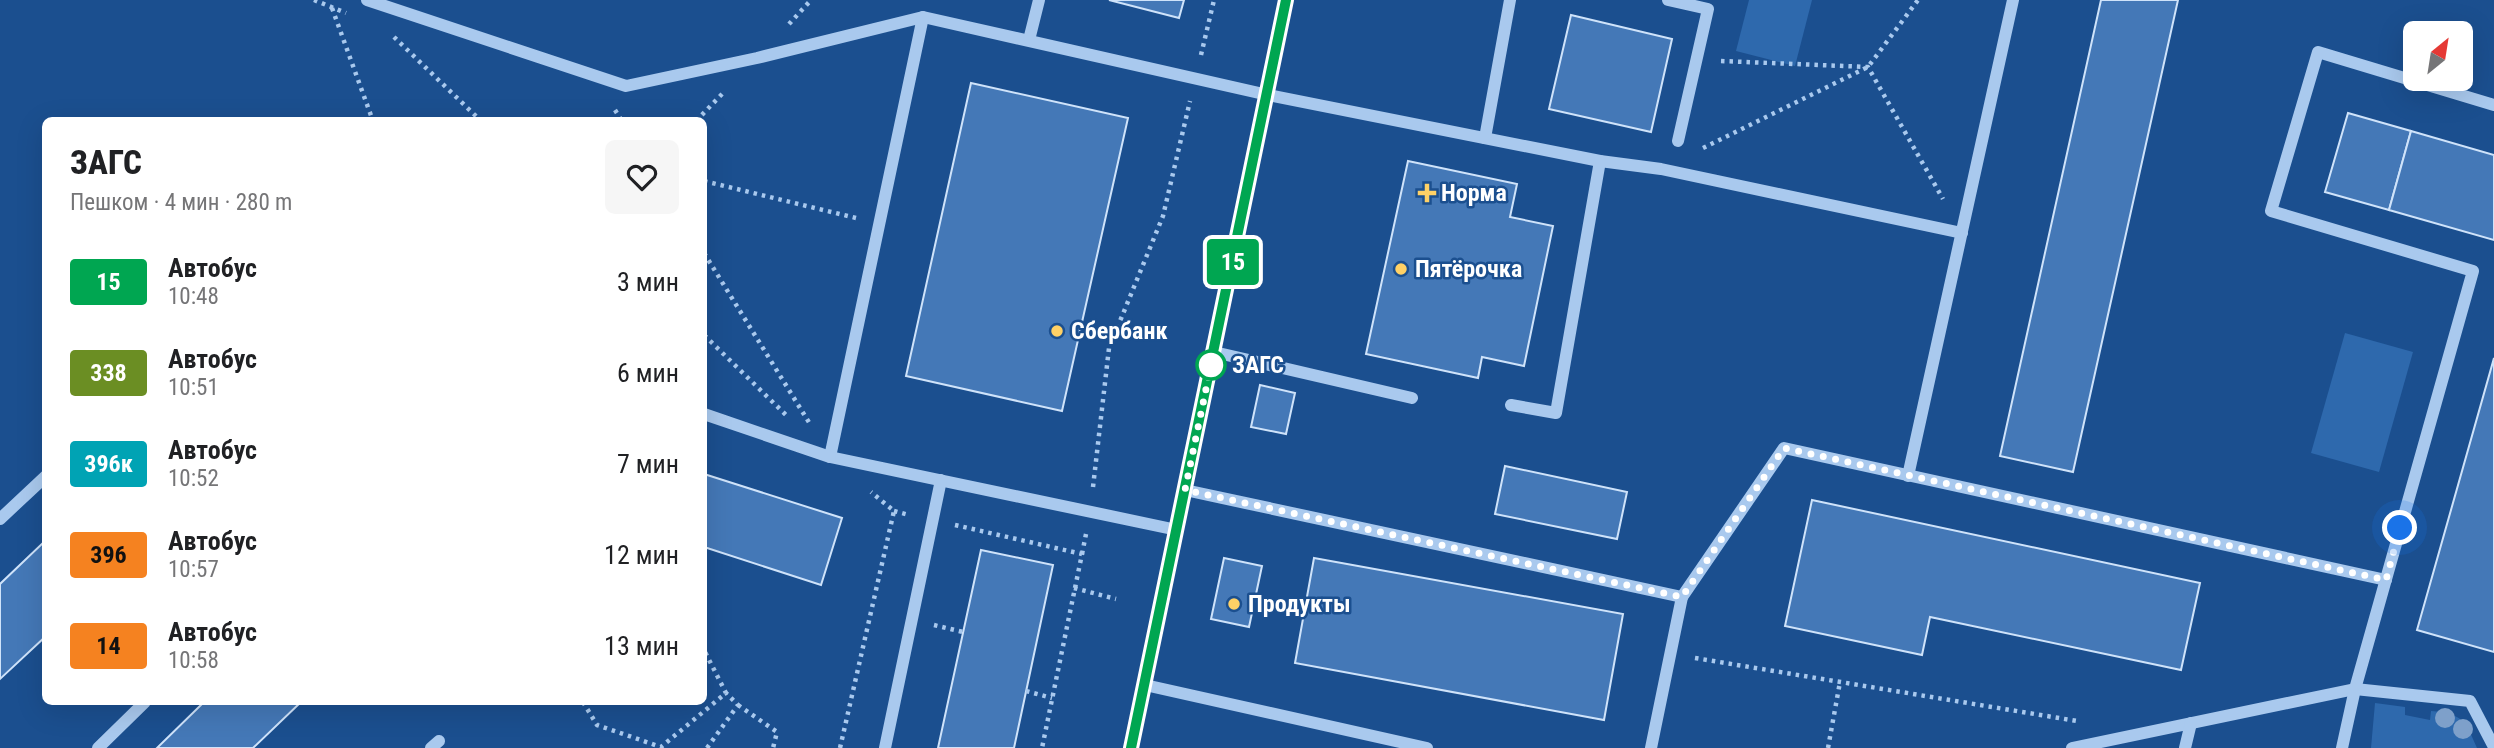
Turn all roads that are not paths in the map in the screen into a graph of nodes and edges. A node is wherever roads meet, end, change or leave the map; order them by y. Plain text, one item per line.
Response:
1 (367, 0) edge
2 (1039, 0) edge
3 (1286, 0) edge
4 (1510, 0) edge
5 (1668, 0) edge
6 (2013, 0) edge
7 (395, 4) edge
8 (923, 17) junction
9 (1029, 40) junction
10 (1268, 94) junction
11 (2494, 105) edge
12 (1485, 138) junction
13 (1678, 141) dead end
14 (1600, 161) junction
15 (1962, 233) junction
16 (1214, 352) junction
17 (1412, 398) dead end
18 (1511, 405) dead end
19 (707, 415) edge
20 (830, 457) junction
21 (1908, 476) junction
22 (42, 479) edge
23 (942, 480) junction
24 (1185, 490) junction
25 (0, 519) edge
26 (1177, 530) junction
27 (2386, 580) junction
28 (1682, 597) junction
29 (1145, 685) junction
30 (2355, 689) junction
31 (142, 705) edge
32 (2191, 723) junction
33 (2494, 747) edge
34 (98, 748) edge
35 (885, 748) edge
36 (1131, 748) edge
37 (1427, 748) edge
38 (1651, 748) edge
39 (2072, 748) edge
40 (2185, 748) edge
41 (2342, 748) edge

1 - 7 street
2 - 9 street
3 - 10 street
4 - 12 street
5 - 13 street
6 - 15 street
7 - 8 street
8 - 9 street
8 - 20 street
9 - 10 street
10 - 12 street
10 - 16 street
11 - 27 street
12 - 14 street
14 - 15 street
14 - 18 street
15 - 21 street
16 - 17 street
16 - 24 street
19 - 20 street
20 - 23 street
21 - 27 street
21 - 28 street
22 - 25 street
23 - 26 street
23 - 35 street
24 - 26 street
24 - 28 street
26 - 29 street
27 - 30 street
28 - 38 street
29 - 36 street
29 - 37 street
30 - 32 street
30 - 33 street
30 - 41 street
31 - 34 street
32 - 39 street
32 - 40 street

